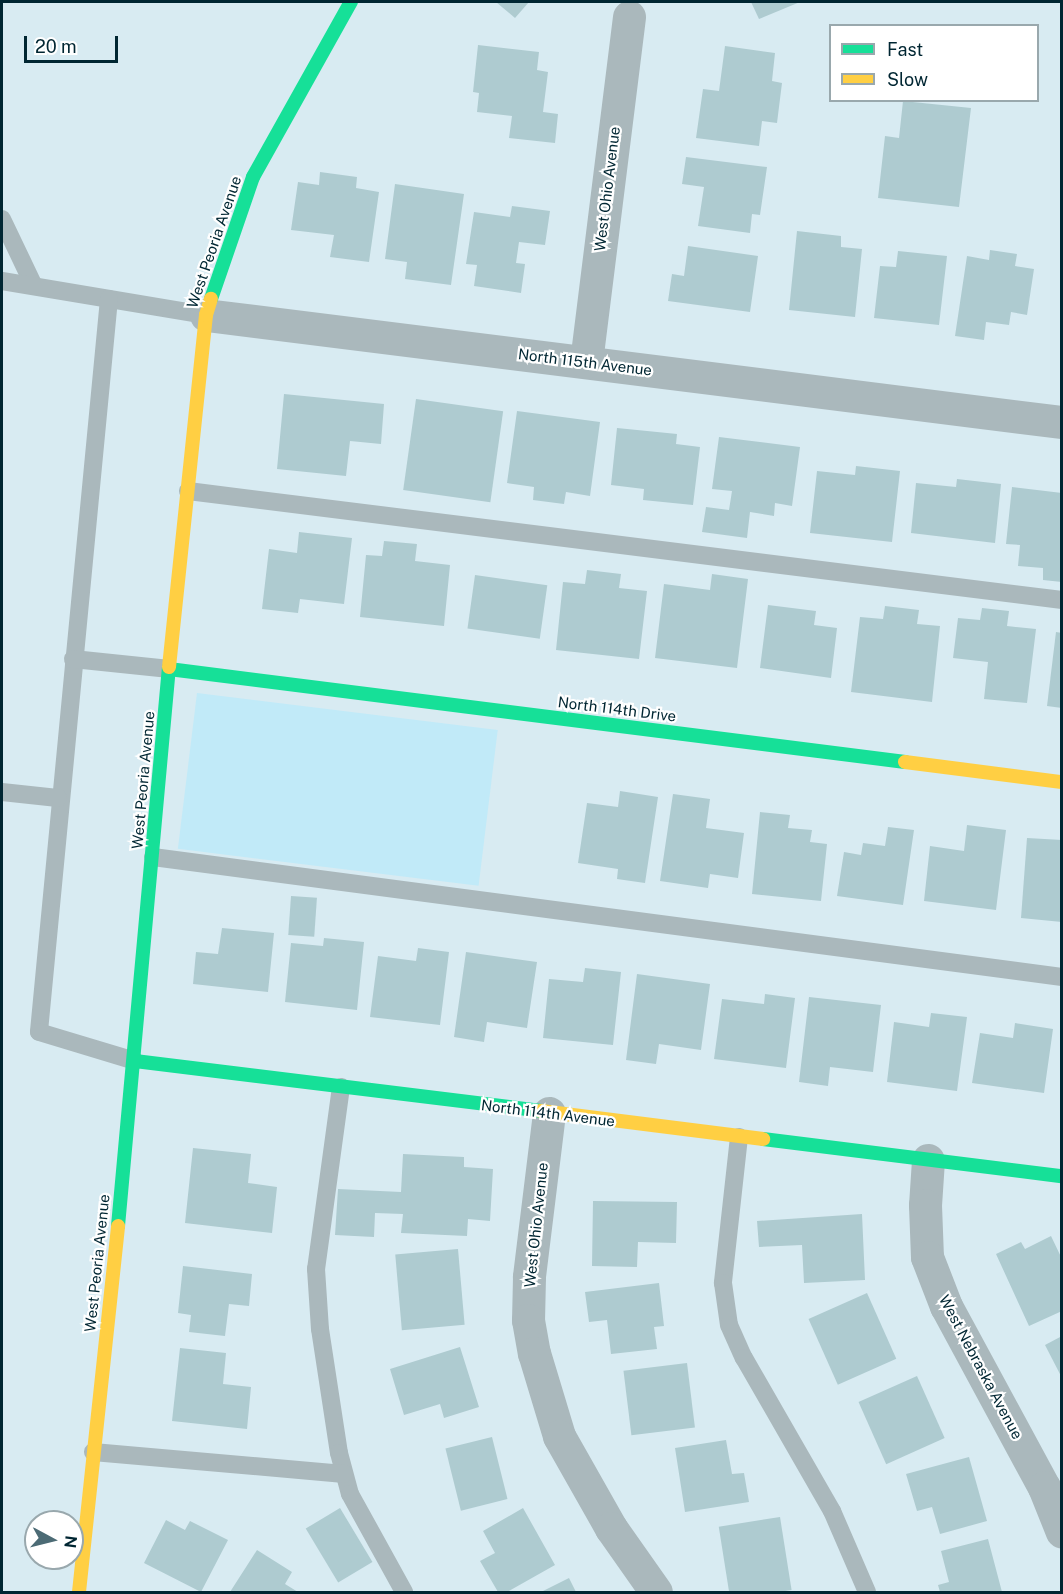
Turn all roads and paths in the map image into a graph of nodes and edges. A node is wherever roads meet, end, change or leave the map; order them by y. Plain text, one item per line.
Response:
1 (351, 2) edge
2 (629, 17) dead end
3 (2, 219) edge
4 (2, 281) edge
5 (34, 286) junction
6 (109, 299) junction
7 (206, 315) junction
8 (586, 362) junction
9 (1062, 422) edge
10 (188, 491) junction
11 (1062, 600) edge
12 (73, 659) junction
13 (169, 669) junction
14 (1062, 782) edge
15 (2, 792) edge
16 (58, 798) junction
17 (153, 857) junction
18 (1062, 977) edge
19 (135, 1061) junction
20 (341, 1087) junction
21 (549, 1113) junction
22 (739, 1137) junction
23 (928, 1160) junction
24 (1062, 1176) edge
25 (93, 1452) junction
26 (344, 1473) junction
27 (1062, 1532) edge
28 (79, 1593) edge
29 (404, 1593) edge
30 (656, 1593) edge
31 (867, 1593) edge

1 - 7 street, West Peoria Avenue
2 - 8 street, West Ohio Avenue
3 - 5 lane
4 - 5 lane, North 115th Avenue
5 - 6 lane, North 115th Avenue
6 - 7 lane, North 115th Avenue
6 - 12 lane
7 - 8 street, North 115th Avenue
7 - 10 street, West Peoria Avenue
8 - 9 street, North 115th Avenue
10 - 11 lane
10 - 13 street, West Peoria Avenue
12 - 13 lane
12 - 16 lane
13 - 14 street, North 114th Drive
13 - 17 street, West Peoria Avenue
15 - 16 lane
16 - 19 lane, North 114th Avenue
17 - 18 lane
17 - 19 street, West Peoria Avenue
19 - 20 street, North 114th Avenue
19 - 25 street, West Peoria Avenue
20 - 21 street, North 114th Avenue
20 - 26 lane
21 - 22 street, North 114th Avenue
21 - 30 street, West Ohio Avenue
22 - 23 street, North 114th Avenue
22 - 31 lane
23 - 24 street, North 114th Avenue
23 - 27 street, West Nebraska Avenue
25 - 26 lane
25 - 28 street, West Peoria Avenue
26 - 29 lane

